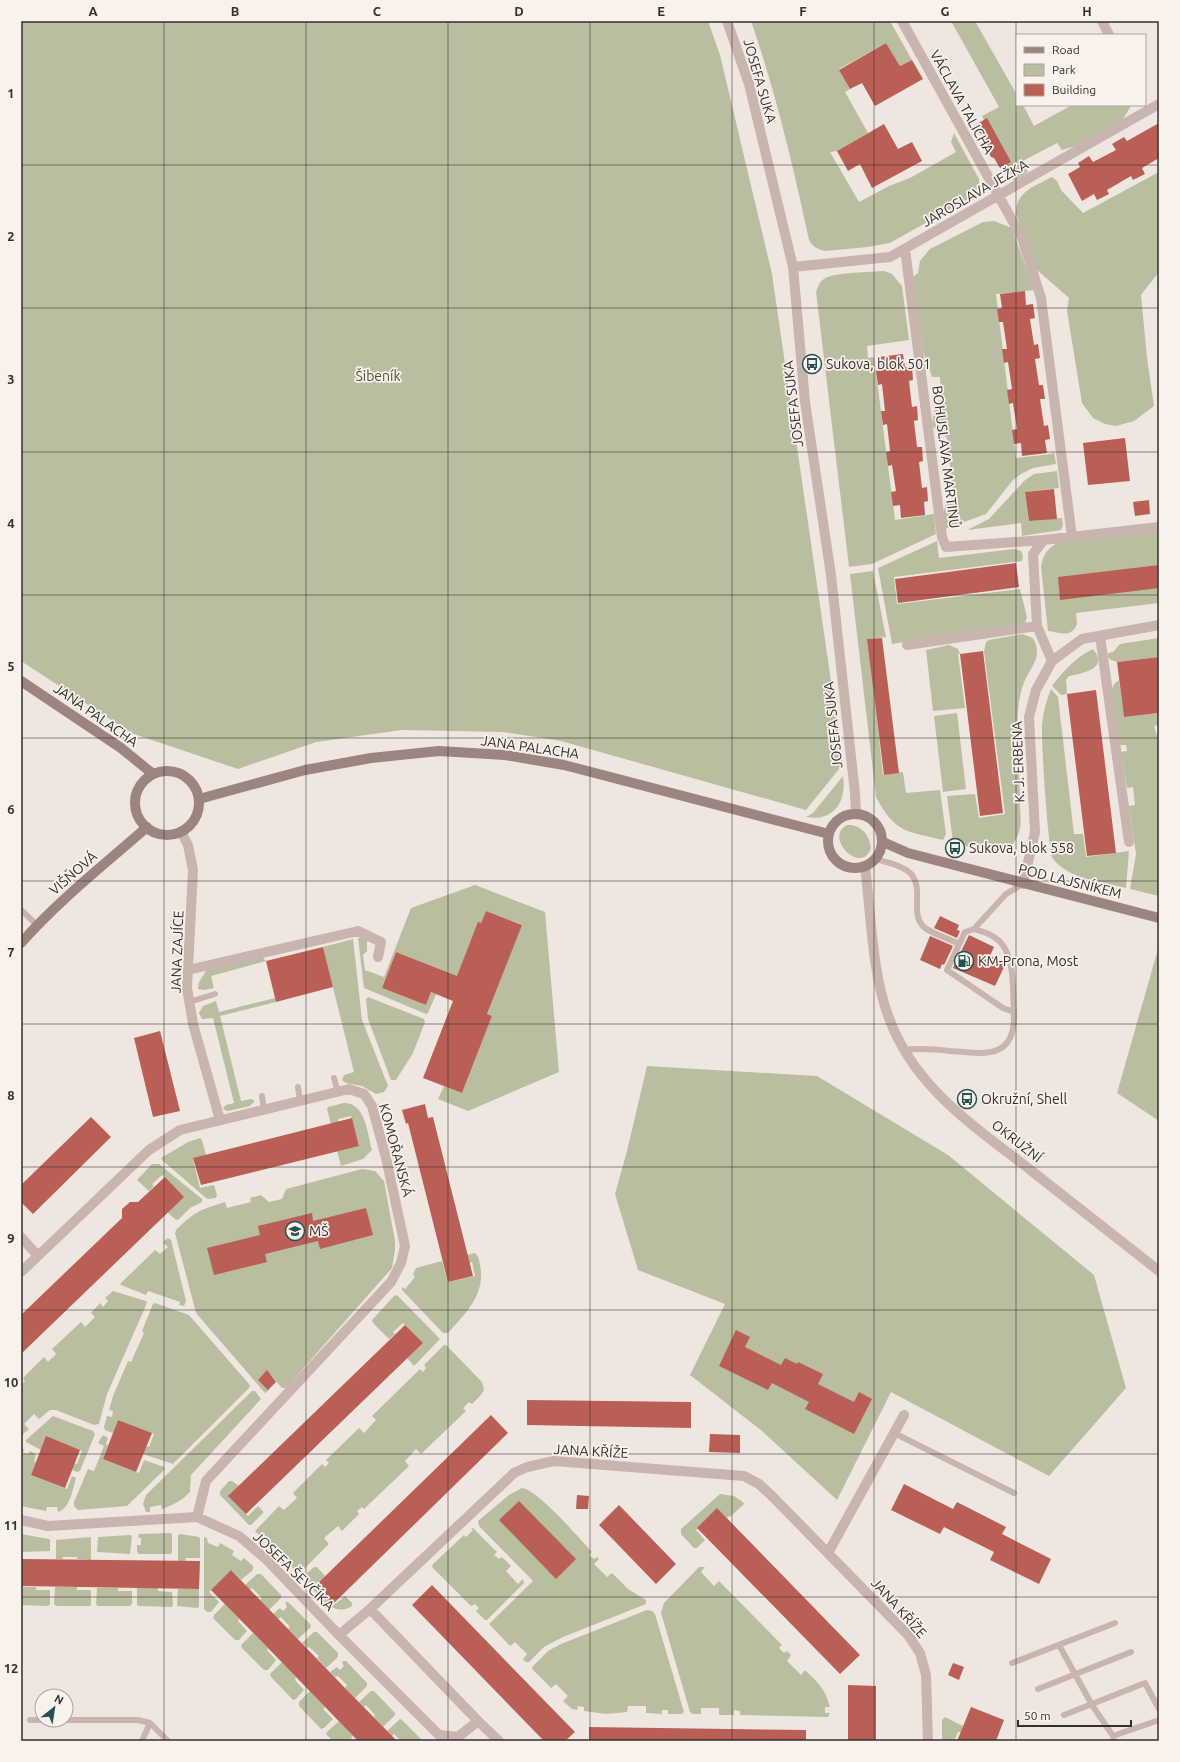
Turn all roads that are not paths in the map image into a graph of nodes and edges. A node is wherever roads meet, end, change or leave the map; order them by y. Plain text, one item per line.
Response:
1 (727, 21) edge
2 (902, 21) edge
3 (1102, 21) edge
4 (1108, 34) edge
5 (1159, 104) edge
6 (1147, 107) edge
7 (998, 196) junction
8 (904, 249) junction
9 (793, 267) junction
10 (1159, 526) edge
11 (1072, 537) junction
12 (1044, 540) junction
13 (1159, 625) edge
14 (1038, 626) junction
15 (1100, 636) junction
16 (907, 645) dead end
17 (1052, 661) junction
18 (21, 682) edge
19 (153, 774) junction
20 (199, 799) junction
21 (856, 814) junction
22 (147, 827) junction
23 (181, 832) junction
24 (829, 834) junction
25 (882, 842) junction
26 (1129, 842) dead end
27 (876, 859) junction
28 (865, 866) junction
29 (1023, 884) junction
30 (21, 910) edge
31 (1159, 918) edge
32 (37, 925) junction
33 (974, 929) junction
34 (21, 943) edge
35 (959, 944) junction
36 (378, 957) dead end
37 (188, 970) junction
38 (215, 994) dead end
39 (189, 1002) junction
40 (1014, 1012) junction
41 (903, 1050) junction
42 (334, 1078) dead end
43 (298, 1087) dead end
44 (338, 1092) junction
45 (262, 1096) dead end
46 (300, 1101) junction
47 (264, 1109) junction
48 (220, 1120) junction
49 (21, 1237) edge
50 (38, 1256) junction
51 (1159, 1271) edge
52 (21, 1272) edge
53 (904, 1415) dead end
54 (894, 1433) junction
55 (1014, 1493) dead end
56 (197, 1517) junction
57 (21, 1520) edge
58 (828, 1553) junction
59 (370, 1609) junction
60 (1115, 1623) dead end
61 (339, 1635) junction
62 (1059, 1645) junction
63 (1131, 1652) dead end
64 (1012, 1663) dead end
65 (1075, 1674) junction
66 (1038, 1689) dead end
67 (1092, 1705) junction
68 (1159, 1709) edge
69 (1064, 1715) dead end
70 (30, 1720) dead end
71 (34, 1720) edge
72 (74, 1720) edge
73 (1159, 1720) edge
74 (478, 1722) junction
75 (150, 1723) junction
76 (1113, 1738) edge
77 (142, 1741) edge
78 (168, 1741) edge
79 (499, 1741) edge
80 (928, 1741) edge

1 - 9 street, JOSEFA SUKA
2 - 7 street, VÁCLAVA TALICHA
3 - 4 street
5 - 6 street, JAROSLAVA JEŽKA
6 - 7 street, JAROSLAVA JEŽKA
7 - 8 street, JAROSLAVA JEŽKA
7 - 11 street
8 - 9 street, JAROSLAVA JEŽKA
8 - 12 street, BOHUSLAVA MARTINŮ
9 - 21 street, JOSEFA SUKA
10 - 11 street
11 - 12 street
12 - 14 street
13 - 15 street, K. J. ERBENA
14 - 16 street
14 - 17 street
15 - 17 street, K. J. ERBENA
15 - 26 street
17 - 29 street, K. J. ERBENA
18 - 19 street, JANA PALACHA
19 - 20 street
19 - 22 street
20 - 23 street
20 - 24 street, JANA PALACHA
21 - 24 street
21 - 25 street
22 - 23 street
22 - 32 street, VIŠŇOVÁ
23 - 37 street, JANA ZAJÍCE
24 - 28 street
25 - 27 street
25 - 29 street, POD LAJSNÍKEM
27 - 28 street
27 - 35 lane
28 - 41 street, OKRUŽNÍ
29 - 31 street, POD LAJSNÍKEM
29 - 33 lane
30 - 32 lane
32 - 34 street, VIŠŇOVÁ
33 - 35 lane
33 - 40 lane
35 - 40 lane
36 - 37 street
37 - 39 street, JANA ZAJÍCE
38 - 39 lane
39 - 48 street, JANA ZAJÍCE
40 - 41 lane
41 - 51 street, OKRUŽNÍ
42 - 44 lane
43 - 46 lane
44 - 46 street, KOMOŘANSKÁ
44 - 56 street, KOMOŘANSKÁ
45 - 47 lane
46 - 47 street, KOMOŘANSKÁ
47 - 48 street, KOMOŘANSKÁ
48 - 50 street, KOMOŘANSKÁ
49 - 50 street
50 - 52 street, KOMOŘANSKÁ
53 - 54 street
54 - 55 lane
54 - 58 street
56 - 57 street, JOSEFA ŠEVČÍKA
56 - 61 street, JOSEFA ŠEVČÍKA
58 - 59 street, JANA KŘÍŽE
58 - 80 street, JANA KŘÍŽE
59 - 61 street, JANA KŘÍŽE
59 - 74 street
60 - 62 lane
61 - 74 street, JOSEFA ŠEVČÍKA
62 - 64 lane
62 - 65 lane
63 - 65 lane
65 - 66 lane
65 - 67 lane
67 - 68 lane
67 - 69 lane
67 - 76 lane
70 - 71 lane
72 - 75 lane
73 - 76 lane
74 - 79 street
75 - 77 lane
75 - 78 lane

